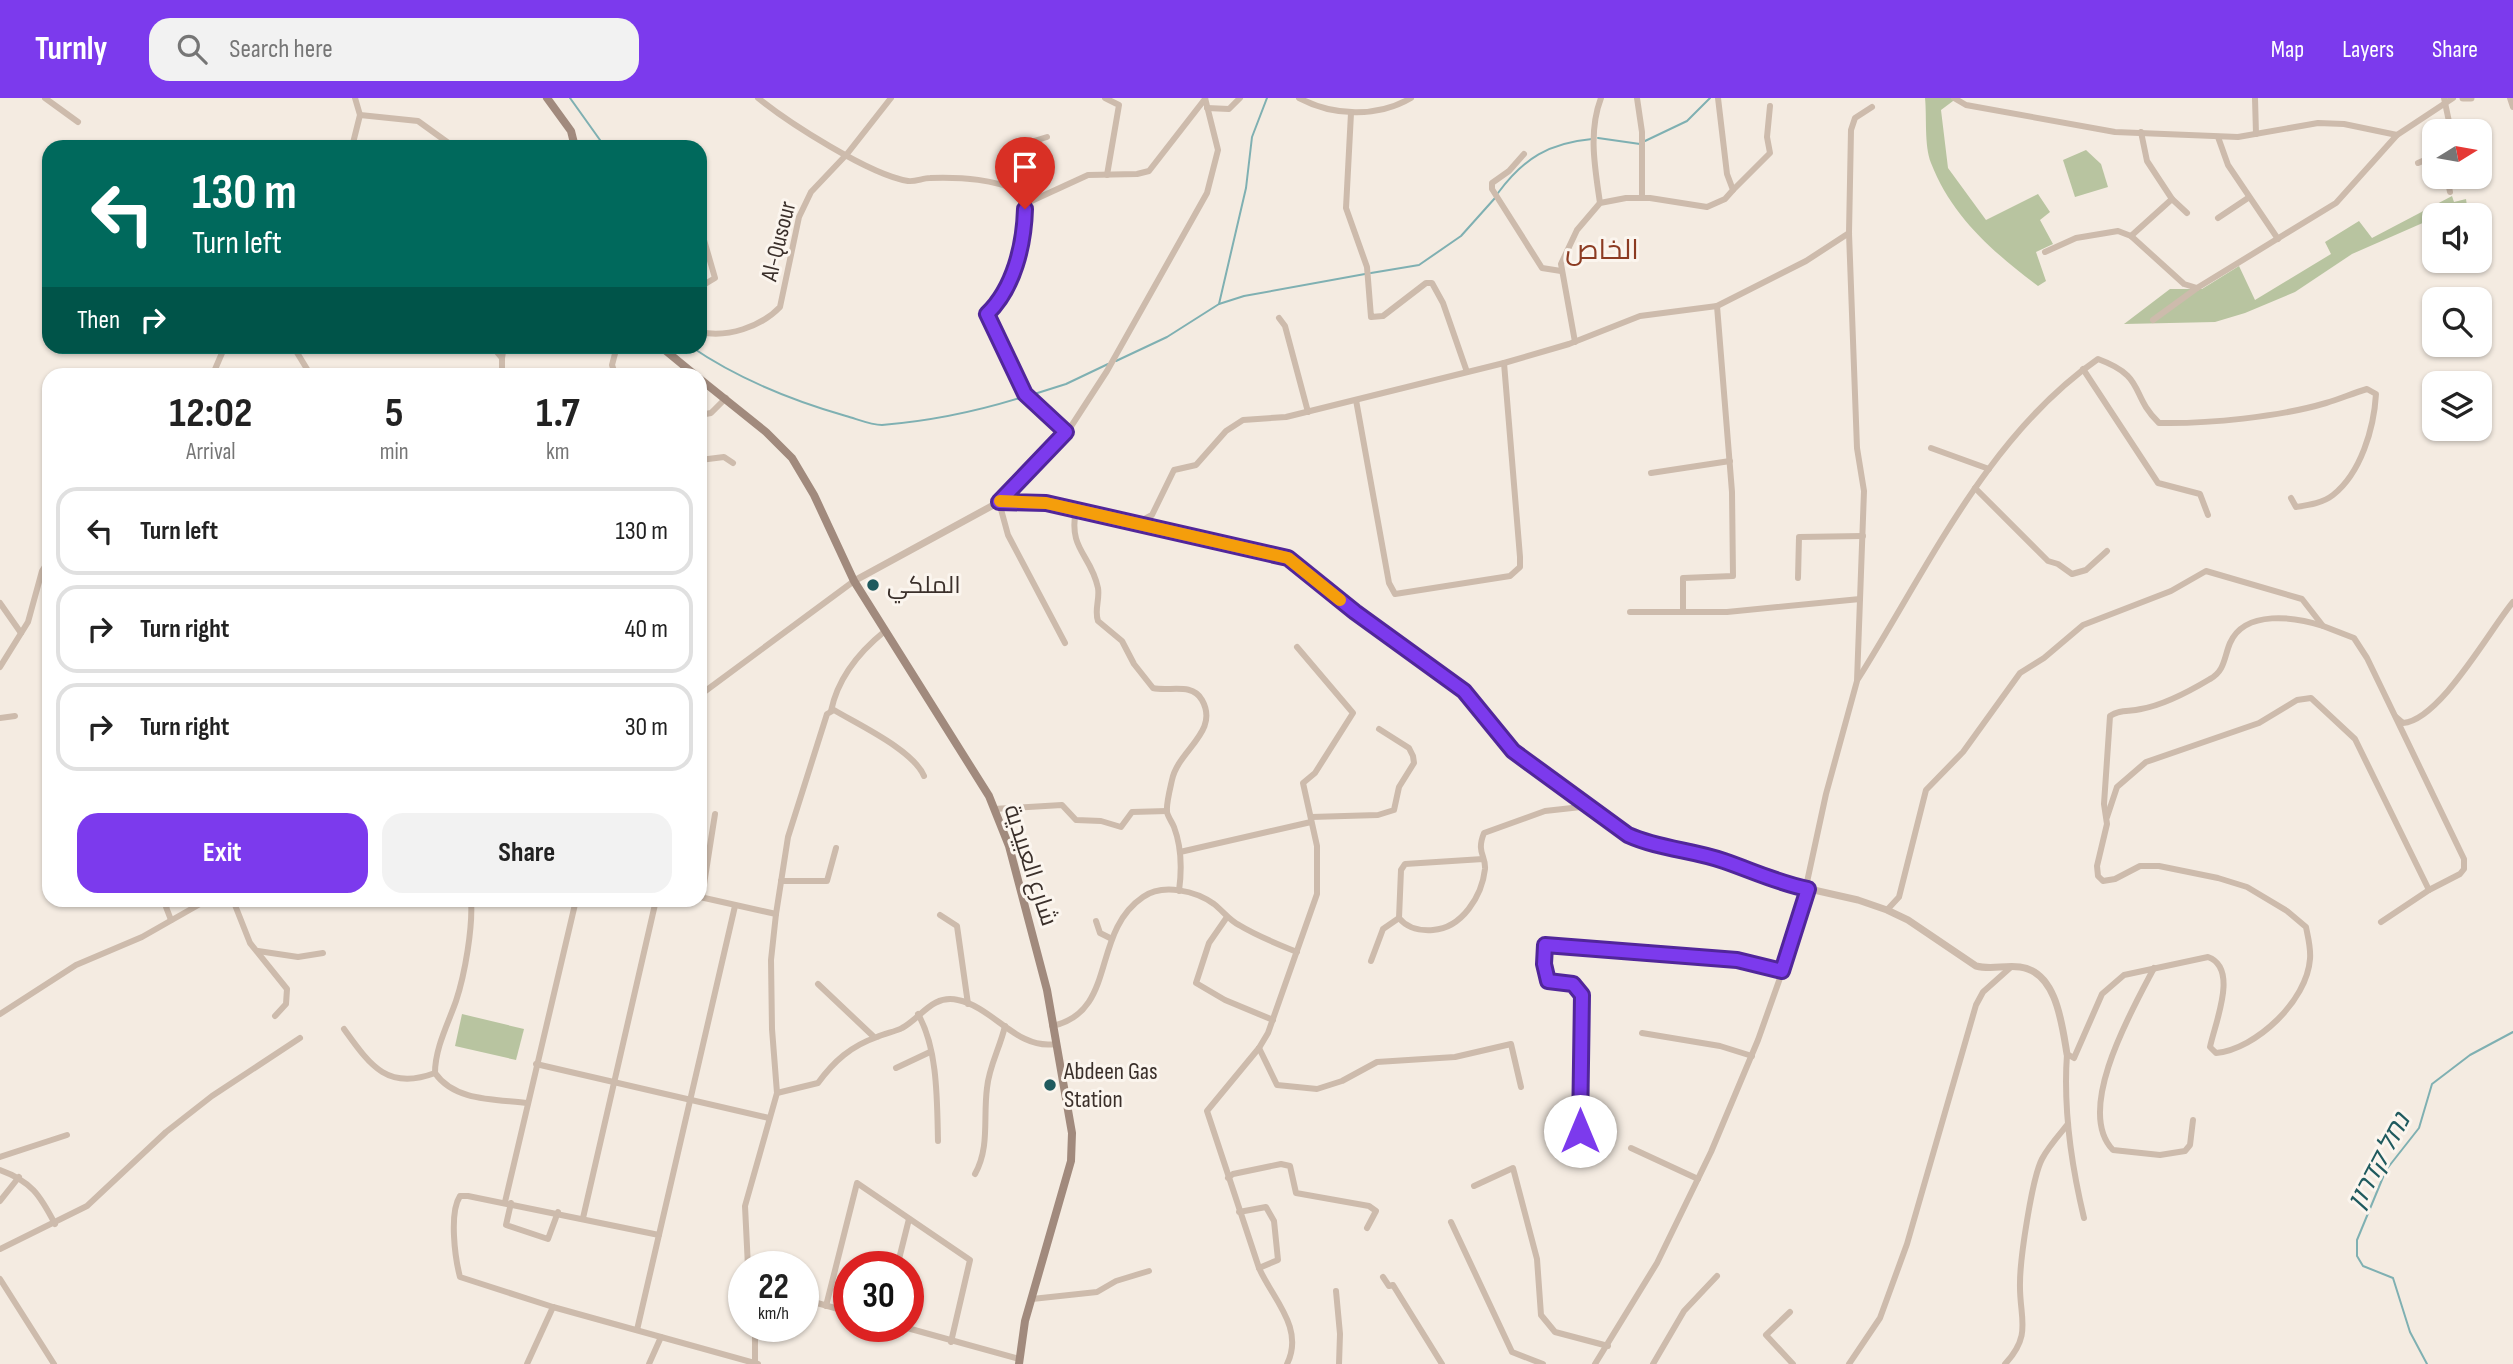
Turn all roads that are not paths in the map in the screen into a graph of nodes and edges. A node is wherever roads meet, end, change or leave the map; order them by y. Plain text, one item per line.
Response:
1 (45, 98) edge
2 (355, 98) edge
3 (547, 98) edge
4 (758, 98) edge
5 (891, 98) edge
6 (1105, 98) edge
7 (1240, 98) edge
8 (1300, 98) edge
9 (1410, 98) edge
10 (1601, 98) edge
11 (1637, 98) edge
12 (1718, 98) edge
13 (1954, 98) edge
14 (2255, 98) edge
15 (2463, 98) edge
16 (2471, 98) edge
17 (2510, 98) edge
18 (1205, 99) edge
19 (2448, 100) edge
20 (1770, 106) dead end
21 (1872, 107) dead end
22 (2513, 107) edge
23 (1206, 108) junction
24 (1351, 113) junction
25 (360, 115) junction
26 (2450, 119) edge
27 (78, 122) dead end
28 (2141, 132) junction
29 (2256, 134) junction
30 (2397, 135) junction
31 (1047, 137) dead end
32 (2218, 137) junction
33 (354, 140) edge
34 (444, 140) edge
35 (573, 140) edge
36 (847, 154) junction
37 (1524, 154) dead end
38 (2422, 161) edge
39 (2418, 163) dead end
40 (1107, 175) junction
41 (2450, 189) edge
42 (1733, 190) junction
43 (1020, 192) junction
44 (2451, 192) dead end
45 (1642, 198) junction
46 (2248, 198) junction
47 (2172, 200) junction
48 (1027, 203) junction
49 (1600, 203) junction
50 (2187, 213) dead end
51 (2218, 218) dead end
52 (1849, 233) junction
53 (2131, 236) junction
54 (2278, 239) junction
55 (707, 250) edge
56 (2045, 251) dead end
57 (1561, 271) junction
58 (707, 283) edge
59 (2197, 288) junction
60 (1717, 306) junction
61 (1279, 318) dead end
62 (2153, 320) dead end
63 (707, 332) edge
64 (1575, 342) junction
65 (499, 354) edge
66 (503, 354) edge
67 (670, 354) edge
68 (502, 358) junction
69 (1504, 363) junction
70 (502, 368) edge
71 (687, 368) edge
72 (2083, 369) junction
73 (1467, 372) junction
74 (707, 384) edge
75 (726, 398) junction
76 (1356, 400) junction
77 (1308, 411) junction
78 (707, 414) edge
79 (1066, 432) junction
80 (1931, 448) dead end
81 (707, 459) edge
82 (1730, 461) junction
83 (733, 463) dead end
84 (1989, 469) junction
85 (1651, 473) dead end
86 (1975, 488) junction
87 (2291, 498) dead end
88 (999, 502) junction
89 (1076, 510) junction
90 (2208, 515) dead end
91 (1136, 523) junction
92 (1863, 536) junction
93 (2107, 551) dead end
94 (42, 571) edge
95 (1798, 578) dead end
96 (854, 581) junction
97 (1860, 598) junction
98 (2513, 602) edge
99 (0, 603) edge
100 (1630, 612) dead end
101 (1683, 612) junction
102 (2323, 626) junction
103 (885, 631) junction
104 (21, 634) junction
105 (1065, 643) dead end
106 (1297, 647) dead end
107 (0, 667) edge
108 (1857, 681) junction
109 (707, 690) edge
110 (831, 710) junction
111 (2392, 714) junction
112 (15, 716) dead end
113 (0, 718) edge
114 (1379, 729) dead end
115 (924, 776) dead end
116 (1590, 806) junction
117 (994, 809) junction
118 (1167, 811) junction
119 (715, 814) dead end
120 (1311, 819) junction
121 (2106, 819) junction
122 (836, 848) dead end
123 (1180, 852) junction
124 (1483, 859) junction
125 (707, 861) edge
126 (781, 881) junction
127 (1808, 889) junction
128 (2429, 890) junction
129 (1179, 891) junction
130 (707, 898) edge
131 (735, 905) junction
132 (166, 907) edge
133 (194, 907) edge
134 (236, 907) edge
135 (470, 907) edge
136 (574, 907) edge
137 (654, 907) edge
138 (1887, 910) junction
139 (776, 914) junction
140 (940, 915) dead end
141 (1227, 917) junction
142 (1399, 918) junction
143 (171, 920) junction
144 (1096, 921) dead end
145 (2381, 922) dead end
146 (1110, 937) junction
147 (258, 951) junction
148 (1297, 952) junction
149 (323, 953) dead end
150 (1371, 961) dead end
151 (2012, 966) junction
152 (2154, 968) junction
153 (1782, 971) junction
154 (818, 984) dead end
155 (968, 1004) junction
156 (0, 1014) edge
157 (918, 1014) junction
158 (275, 1016) dead end
159 (1273, 1020) junction
160 (1004, 1026) junction
161 (1052, 1026) junction
162 (344, 1030) dead end
163 (1643, 1033) dead end
164 (874, 1037) junction
165 (300, 1038) dead end
166 (1055, 1044) junction
167 (1259, 1048) junction
168 (930, 1052) junction
169 (2067, 1054) junction
170 (1752, 1056) junction
171 (536, 1064) junction
172 (896, 1068) dead end
173 (435, 1073) junction
174 (613, 1084) junction
175 (1521, 1087) dead end
176 (777, 1093) junction
177 (690, 1099) junction
178 (528, 1103) junction
179 (769, 1118) junction
180 (2193, 1120) dead end
181 (2068, 1124) junction
182 (1580, 1131) dead end
183 (67, 1135) dead end
184 (938, 1141) dead end
185 (1631, 1148) dead end
186 (0, 1157) edge
187 (0, 1170) edge
188 (975, 1174) dead end
189 (19, 1177) junction
190 (1228, 1178) junction
191 (1698, 1179) junction
192 (1474, 1186) dead end
193 (0, 1201) edge
194 (508, 1202) junction
195 (1239, 1212) junction
196 (558, 1213) junction
197 (583, 1217) junction
198 (2084, 1218) dead end
199 (909, 1219) junction
200 (1451, 1222) dead end
201 (55, 1224) junction
202 (1367, 1228) dead end
203 (659, 1235) junction
204 (0, 1249) edge
205 (747, 1251) edge
206 (901, 1251) edge
207 (1259, 1268) junction
208 (1149, 1271) dead end
209 (1717, 1276) dead end
210 (1383, 1277) dead end
211 (0, 1279) edge
212 (1336, 1291) dead end
213 (1032, 1298) junction
214 (819, 1304) edge
215 (826, 1306) junction
216 (553, 1307) junction
217 (833, 1308) edge
218 (1790, 1312) dead end
219 (637, 1330) junction
220 (924, 1334) edge
221 (661, 1337) junction
222 (756, 1342) edge
223 (951, 1342) junction
224 (1608, 1346) junction
225 (1019, 1361) edge
226 (54, 1364) edge
227 (527, 1364) edge
228 (649, 1364) edge
229 (757, 1364) edge
230 (1287, 1364) edge
231 (1339, 1364) edge
232 (1442, 1364) edge
233 (1543, 1364) edge
234 (1595, 1364) edge
235 (1653, 1364) edge
236 (1793, 1364) edge
237 (1849, 1364) edge
238 (2005, 1364) edge

1 - 27 street
2 - 25 street
3 - 35 main road
4 - 36 street
5 - 36 street, Al-Qusour
6 - 40 street
7 - 23 street
8 - 24 street
9 - 24 street
10 - 49 street
11 - 45 street
12 - 42 street
13 - 28 street
14 - 29 street
15 - 16 street
17 - 22 street
18 - 23 street
18 - 40 street
19 - 26 street
19 - 30 street
20 - 42 street
21 - 52 street
23 - 79 street
24 - 73 street
25 - 33 street
25 - 34 street
28 - 32 street
28 - 47 street
29 - 30 street
29 - 32 street
30 - 54 street
31 - 43 street
32 - 46 street
36 - 43 street
36 - 63 street, Al-Qusour
37 - 57 street
38 - 39 street
40 - 48 street
41 - 44 street
42 - 45 street
43 - 48 street
45 - 49 street
46 - 51 street
46 - 54 street
47 - 50 street
47 - 53 street
48 - 79 street
49 - 57 street
52 - 60 street
52 - 92 street
53 - 56 street
53 - 59 street
54 - 59 street
55 - 58 street
57 - 64 street
59 - 62 street
60 - 64 street
60 - 82 street
61 - 77 street
64 - 69 street
65 - 68 street
66 - 68 street
67 - 71 main road
68 - 70 street
69 - 73 street
69 - 76 street
72 - 84 street
72 - 87 street
72 - 90 street
73 - 76 street
74 - 75 main road, شارع العبيدية
75 - 78 street
75 - 96 main road, شارع العبيدية
76 - 77 street
77 - 91 street
79 - 88 street
80 - 84 street
81 - 83 street
82 - 85 street
82 - 101 street
84 - 86 street
86 - 93 street
86 - 108 street
88 - 89 street
88 - 96 street
88 - 105 street
89 - 91 street
89 - 118 street
91 - 116 street
92 - 95 street
92 - 97 street
94 - 104 street
96 - 103 main road, شارع العبيدية
96 - 109 street
97 - 101 street
97 - 108 street
98 - 111 street
99 - 104 street
100 - 101 street
102 - 111 street
102 - 121 street
102 - 138 street
103 - 110 street
103 - 117 main road, شارع العبيدية
104 - 107 street
106 - 120 street
108 - 127 street
110 - 115 street
110 - 126 street
111 - 128 street
112 - 113 street
114 - 120 street
116 - 124 street
116 - 127 street
117 - 118 street
117 - 161 main road, شارع العبيدية
118 - 123 street
119 - 125 street
120 - 123 street
120 - 148 street
121 - 128 street
121 - 152 street
122 - 126 street
123 - 129 street
124 - 142 street
124 - 142 street
126 - 139 street
127 - 138 street
127 - 153 street
128 - 145 street
129 - 141 street
129 - 146 street
130 - 131 street
131 - 139 street
131 - 177 street
132 - 143 street
133 - 143 street
134 - 147 street
135 - 173 street
136 - 171 street
137 - 174 street
138 - 151 street
139 - 176 street
140 - 155 street
141 - 148 street
141 - 159 street
142 - 150 street
143 - 156 street
144 - 146 street
146 - 161 street
147 - 149 street
147 - 158 street
148 - 159 street
151 - 169 street
151 - 237 street
152 - 169 street
152 - 180 street
153 - 170 street
153 - 182 street
154 - 164 street
155 - 157 street
155 - 160 street
157 - 164 street
157 - 168 street
159 - 167 street
160 - 166 street
160 - 188 street
161 - 166 main road, شارع العبيدية
162 - 173 street
163 - 170 street
164 - 176 street
165 - 201 street
166 - 213 main road, شارع العبيدية
167 - 175 street
167 - 190 street
168 - 172 street
168 - 184 street
169 - 181 street
170 - 191 street
171 - 174 street
171 - 178 street
173 - 178 street
174 - 177 street
174 - 197 street
176 - 179 street
177 - 179 street
177 - 203 street
178 - 194 street
179 - 205 street
181 - 198 street
181 - 238 street
183 - 186 street
185 - 191 street
187 - 189 street
189 - 193 street
189 - 201 street
190 - 195 street
190 - 202 street
191 - 224 street
192 - 224 street
194 - 196 street
194 - 196 street
194 - 216 street
195 - 207 street
195 - 207 street
196 - 197 street
197 - 203 street
199 - 206 street
199 - 215 street
199 - 223 street
200 - 233 street
201 - 204 street
203 - 219 street
207 - 230 street
208 - 213 street
209 - 235 street
210 - 232 street
211 - 226 street
212 - 231 street
213 - 225 main road, شارع العبيدية
214 - 215 street
215 - 217 street
216 - 219 street
216 - 227 street
218 - 236 street
219 - 221 street
220 - 223 street
221 - 228 street
221 - 229 street
222 - 229 street
223 - 225 street
224 - 234 street

